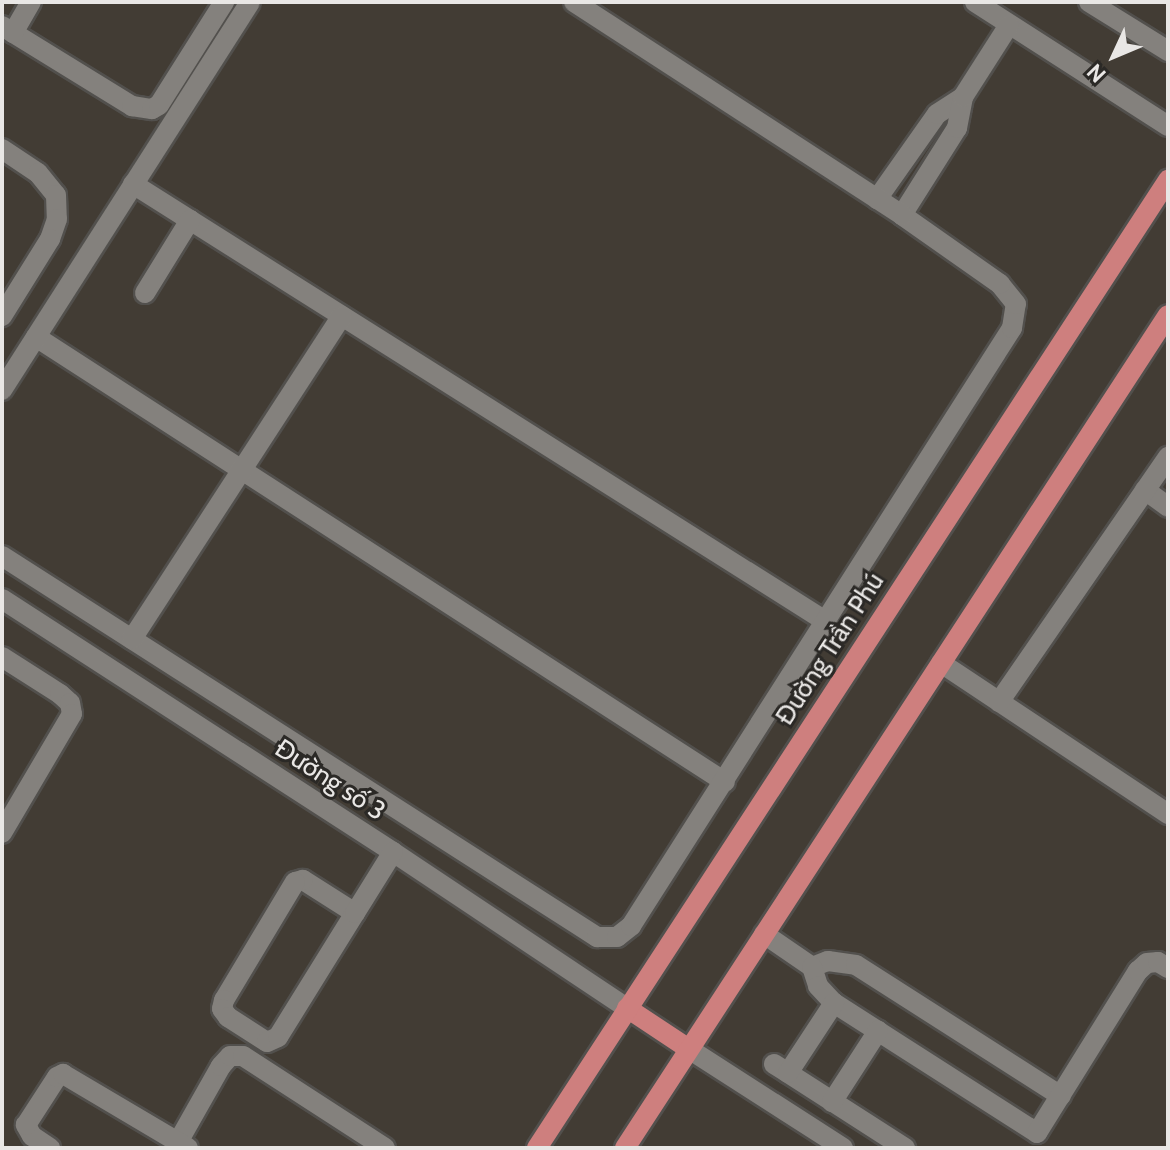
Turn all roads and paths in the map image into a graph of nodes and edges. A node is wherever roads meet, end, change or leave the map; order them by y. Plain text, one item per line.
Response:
1 (31, 2) edge
2 (224, 2) edge
3 (250, 2) edge
4 (574, 2) edge
5 (975, 2) edge
6 (1089, 2) edge
7 (1009, 25) junction
8 (8, 29) edge
9 (1168, 51) edge
10 (963, 97) junction
11 (1168, 126) edge
12 (2, 149) edge
13 (1168, 180) edge
14 (133, 184) junction
15 (877, 199) junction
16 (902, 215) junction
17 (190, 220) junction
18 (145, 293) dead end
19 (1168, 315) edge
20 (2, 316) edge
21 (342, 316) junction
22 (36, 337) junction
23 (2, 390) edge
24 (1168, 457) edge
25 (241, 469) junction
26 (1145, 490) junction
27 (1168, 507) edge
28 (2, 556) edge
29 (2, 599) edge
30 (827, 622) junction
31 (132, 639) junction
32 (2, 657) edge
33 (941, 663) junction
34 (999, 702) junction
35 (725, 782) junction
36 (1168, 814) edge
37 (2, 833) edge
38 (393, 852) junction
39 (355, 913) junction
40 (764, 934) junction
41 (812, 967) junction
42 (1168, 968) edge
43 (834, 1003) junction
44 (627, 1008) junction
45 (878, 1031) junction
46 (689, 1049) junction
47 (1061, 1096) junction
48 (832, 1102) junction
49 (183, 1145) edge
50 (50, 1148) edge
51 (385, 1148) edge
52 (537, 1148) edge
53 (625, 1148) edge
54 (843, 1148) edge
55 (905, 1148) edge

1 - 8 street
2 - 8 street
3 - 14 street
4 - 15 street
5 - 7 street
6 - 9 street
7 - 10 street
7 - 11 street
10 - 15 street
10 - 16 street
12 - 20 street
13 - 44 main road, Đường Trần Phú
14 - 17 street
14 - 22 street
15 - 16 street
16 - 30 street
17 - 18 street
17 - 21 street
19 - 33 main road
21 - 25 street
21 - 30 street
22 - 23 street
22 - 25 street
24 - 26 street
25 - 31 street
25 - 35 street
26 - 27 street
26 - 34 street
28 - 31 street
29 - 38 street, Đường số 3
30 - 35 street
31 - 35 street
32 - 37 street
33 - 34 street
33 - 40 main road
34 - 36 street
38 - 39 street
38 - 44 street, Đường số 3
39 - 39 street
40 - 41 street
40 - 46 main road
41 - 43 street
41 - 47 street
42 - 47 street
43 - 45 street
43 - 48 street
44 - 46 main road
44 - 52 main road, Đường Trần Phú
45 - 47 street
45 - 48 street
46 - 53 main road
46 - 54 street
48 - 55 street
49 - 50 street
49 - 51 street

